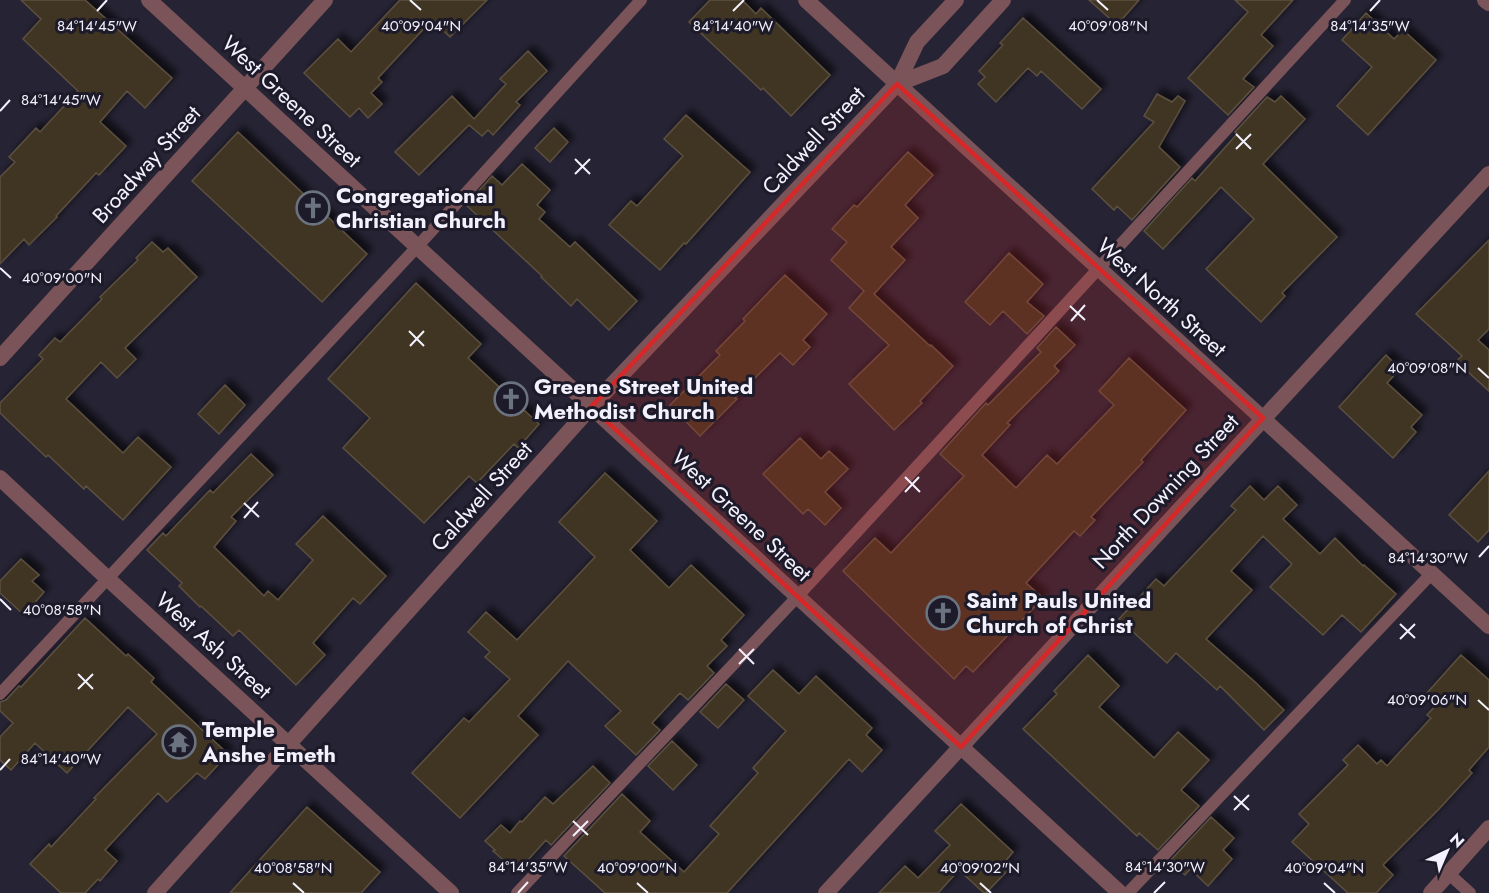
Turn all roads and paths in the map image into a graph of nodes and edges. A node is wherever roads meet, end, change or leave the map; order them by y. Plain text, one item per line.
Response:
1 (149, 0) edge
2 (325, 0) edge
3 (641, 0) edge
4 (806, 0) edge
5 (956, 0) edge
6 (1003, 0) edge
7 (1345, 0) edge
8 (1485, 0) edge
9 (1489, 3) edge
10 (897, 84) junction
11 (245, 88) junction
12 (1489, 174) edge
13 (417, 247) junction
14 (1098, 268) junction
15 (0, 358) edge
16 (591, 407) junction
17 (1263, 418) junction
18 (0, 478) edge
19 (1432, 573) junction
20 (107, 578) junction
21 (798, 596) junction
22 (1489, 626) edge
23 (0, 694) edge
24 (290, 744) junction
25 (961, 747) junction
26 (1489, 828) edge
27 (1449, 874) junction
28 (155, 893) edge
29 (451, 893) edge
30 (517, 893) edge
31 (826, 893) edge
32 (1120, 893) edge
33 (1128, 893) edge
34 (1431, 893) edge
35 (1470, 893) edge

1 - 11 street, West Greene Street
2 - 11 street, Broadway Street
3 - 13 lane
4 - 10 street, West North Street
5 - 10 street, Caldwell Street
6 - 10 street, Caldwell Street
7 - 14 lane
8 - 9 street
10 - 14 street, West North Street
10 - 16 street, Caldwell Street
11 - 13 street, West Greene Street
11 - 15 street, Broadway Street
12 - 17 street, North Downing Street
13 - 16 street, West Greene Street
13 - 20 lane
14 - 17 street, West North Street
14 - 21 lane
16 - 21 street, West Greene Street
16 - 24 street, Caldwell Street
17 - 19 street, West North Street
17 - 25 street, North Downing Street
18 - 20 street, West Ash Street
19 - 22 street, West North Street
19 - 33 lane
20 - 23 lane
20 - 24 street, West Ash Street
21 - 25 street, West Greene Street
21 - 30 lane
24 - 28 street, Caldwell Street
24 - 29 street, West Ash Street
25 - 31 street, North Downing Street
25 - 32 street, West Greene Street
26 - 27 street
27 - 34 street
27 - 35 lane

